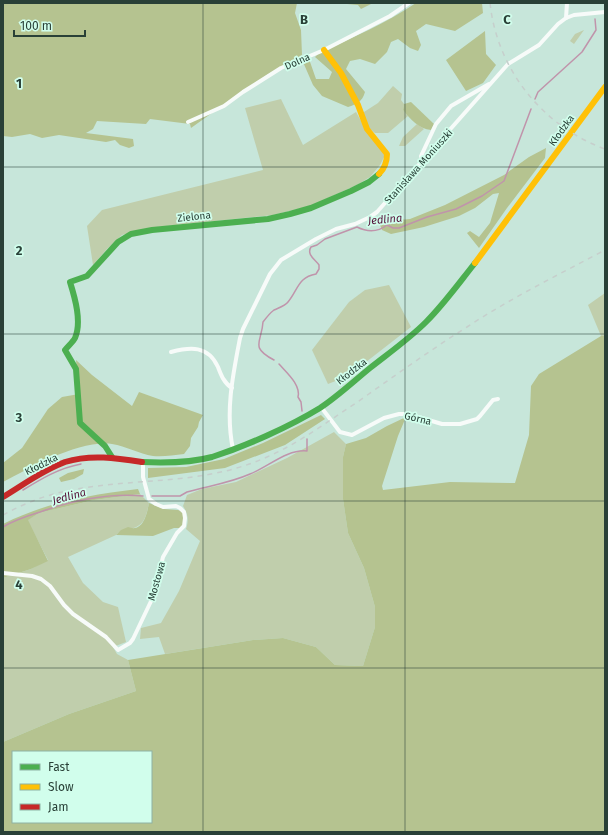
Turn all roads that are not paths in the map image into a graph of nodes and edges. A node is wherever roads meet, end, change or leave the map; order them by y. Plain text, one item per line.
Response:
1 (409, 3) edge
2 (568, 3) edge
3 (605, 12) edge
4 (566, 18) junction
5 (324, 50) junction
6 (492, 82) junction
7 (605, 87) edge
8 (188, 122) dead end
9 (422, 161) junction
10 (171, 352) dead end
11 (232, 388) junction
12 (498, 399) dead end
13 (321, 407) junction
14 (233, 449) junction
15 (112, 457) junction
16 (143, 462) junction
17 (3, 496) edge
18 (3, 573) edge

1 - 5 street, Dolna
2 - 4 street
3 - 4 street
4 - 6 street, Stanisława Moniuszki
5 - 8 street, Dolna
5 - 15 main road, Zielona
6 - 9 street, Stanisława Moniuszki
6 - 9 street
7 - 13 main road, Kłodzka
9 - 11 street, Stanisława Moniuszki
10 - 11 street
11 - 14 street, Stanisława Moniuszki
12 - 13 street, Górna
13 - 14 main road, Kłodzka
14 - 16 main road, Kłodzka
15 - 16 main road, Kłodzka
15 - 17 main road, Kłodzka
16 - 18 street, Mostowa

